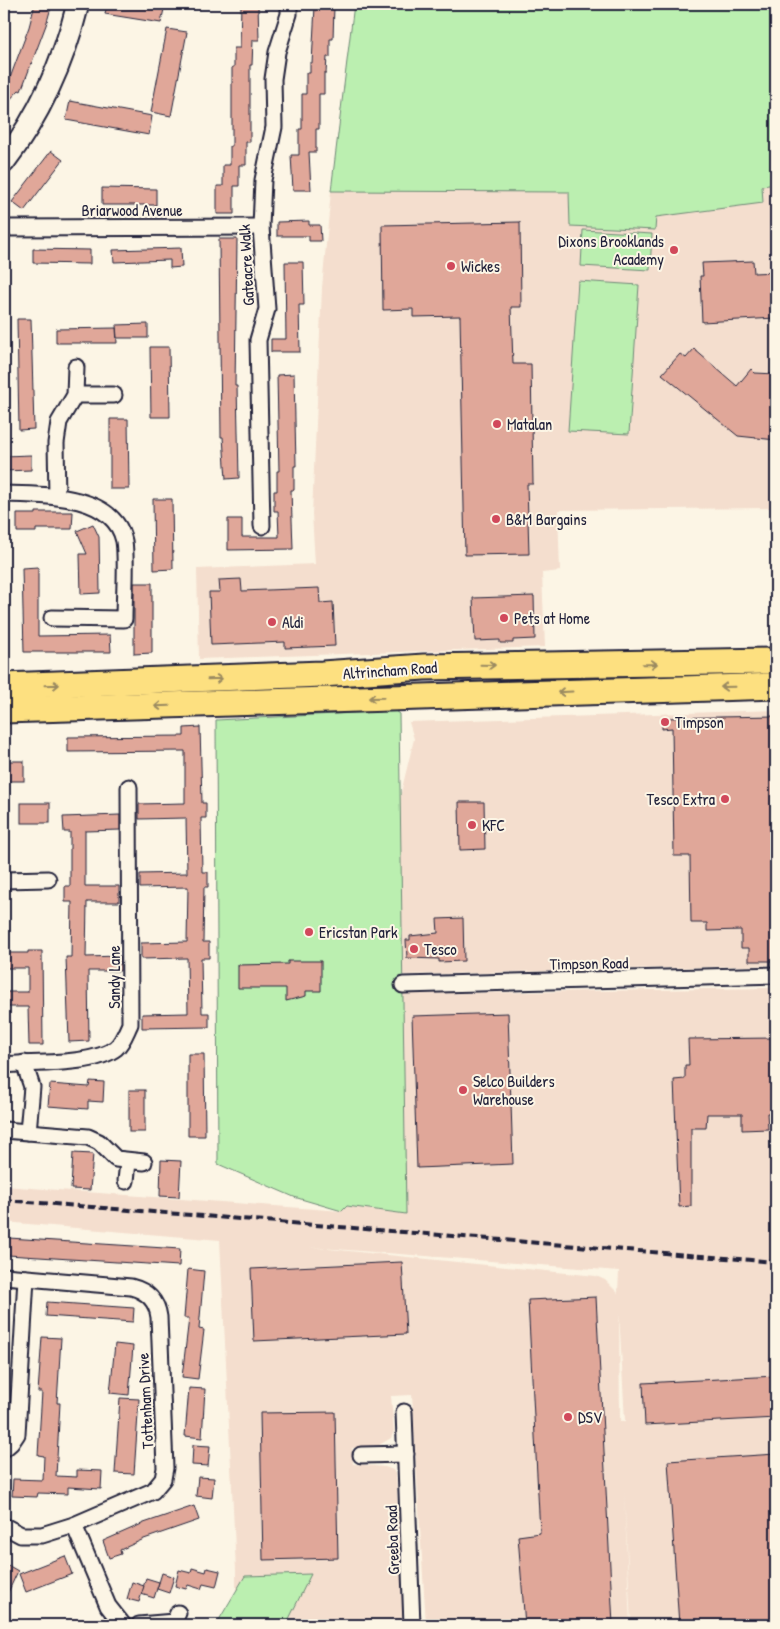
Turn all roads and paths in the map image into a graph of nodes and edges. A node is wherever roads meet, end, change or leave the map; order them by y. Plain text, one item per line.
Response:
1 (78, 4) edge
2 (289, 4) edge
3 (4, 162) edge
4 (261, 227) junction
5 (4, 228) edge
6 (76, 367) dead end
7 (75, 395) junction
8 (114, 395) dead end
9 (4, 494) edge
10 (57, 496) junction
11 (262, 526) dead end
12 (52, 618) dead end
13 (776, 661) edge
14 (4, 686) edge
15 (776, 686) edge
16 (10, 707) edge
17 (129, 787) dead end
18 (48, 879) dead end
19 (4, 880) edge
20 (776, 975) edge
21 (403, 985) dead end
22 (24, 1063) junction
23 (4, 1064) edge
24 (4, 1130) edge
25 (28, 1132) junction
26 (128, 1162) junction
27 (144, 1162) dead end
28 (126, 1181) dead end
29 (4, 1276) edge
30 (26, 1278) junction
31 (404, 1412) dead end
32 (4, 1448) edge
33 (406, 1454) junction
34 (362, 1456) dead end
35 (74, 1525) junction
36 (4, 1526) edge
37 (178, 1613) dead end
38 (123, 1625) edge
39 (139, 1625) edge
40 (412, 1625) edge

1 - 3 main road
2 - 4 street, Gateacre Walk
4 - 5 street, Briarwood Avenue
4 - 11 street, Gateacre Walk
6 - 7 street
7 - 8 street
7 - 10 street
9 - 10 street
10 - 12 street
14 -> 13 highway, Altrincham Road
15 -> 16 highway, Altrincham Road
17 - 22 street, Sandy Lane
18 - 19 street
20 - 21 street, Timpson Road
22 - 23 street, Sandy Lane
22 - 25 street
24 - 25 street
25 - 26 street
26 - 27 street
26 - 28 street
29 - 30 street, Tottenham Drive
30 - 32 street
30 - 35 street, Tottenham Drive
31 - 33 street, Greeba Road
33 - 34 street
33 - 40 street, Greeba Road
35 - 36 street, Tottenham Drive
35 - 38 street
37 - 39 street

